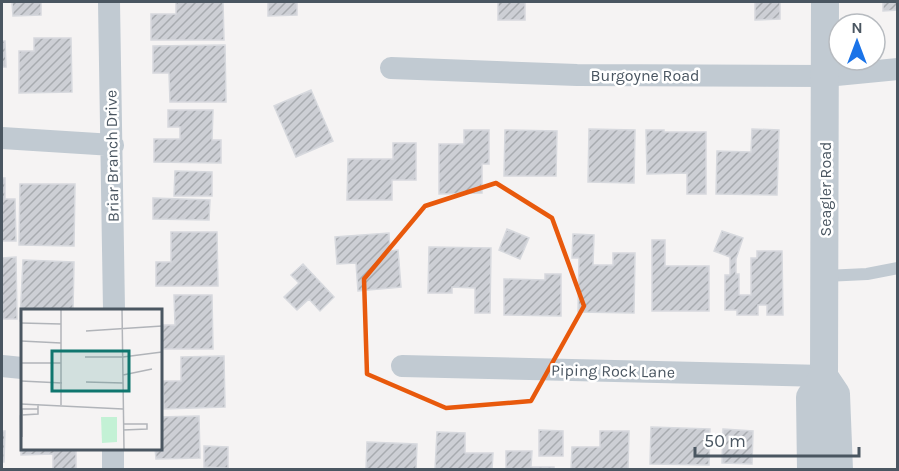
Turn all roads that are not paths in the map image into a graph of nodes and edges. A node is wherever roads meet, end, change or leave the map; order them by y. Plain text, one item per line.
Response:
1 (109, 2) edge
2 (825, 2) edge
3 (391, 68) dead end
4 (897, 69) edge
5 (826, 76) junction
6 (2, 138) edge
7 (113, 145) junction
8 (897, 268) edge
9 (825, 276) junction
10 (114, 309) edge
11 (2, 366) edge
12 (402, 366) dead end
13 (21, 368) edge
14 (824, 376) junction
15 (113, 450) edge
16 (113, 470) edge
17 (811, 470) edge
18 (839, 470) edge

1 - 7 street, Briar Branch Drive
2 - 5 street, Seagler Road
3 - 5 street, Burgoyne Road
4 - 5 street, Burgoyne Road
5 - 9 street, Seagler Road
6 - 7 street
7 - 10 street, Briar Branch Drive
8 - 9 lane
9 - 14 street, Seagler Road
11 - 13 street
12 - 14 street, Piping Rock Lane
14 - 17 street, Seagler Road
14 - 18 street, Seagler Road
15 - 16 street

